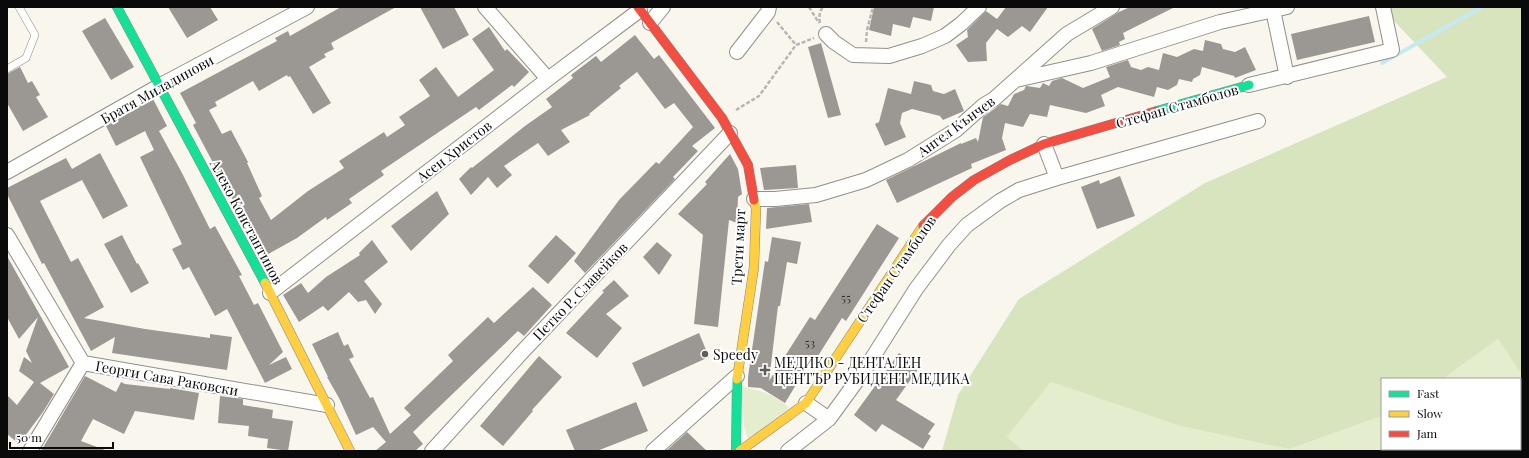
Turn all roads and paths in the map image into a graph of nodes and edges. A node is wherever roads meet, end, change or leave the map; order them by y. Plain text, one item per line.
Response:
1 (20, 7) edge
2 (117, 7) edge
3 (307, 7) edge
4 (485, 7) edge
5 (663, 7) edge
6 (809, 7) edge
7 (873, 7) edge
8 (979, 7) edge
9 (1112, 7) edge
10 (1287, 7) edge
11 (1384, 7) edge
12 (639, 9) edge
13 (769, 10) edge
14 (1273, 10) junction
15 (650, 23) junction
16 (823, 29) junction
17 (796, 45) junction
18 (737, 52) dead end
19 (865, 56) junction
20 (7, 69) edge
21 (1287, 77) junction
22 (548, 79) junction
23 (1016, 80) junction
24 (159, 86) junction
25 (1249, 86) joint
26 (722, 118) junction
27 (1258, 121) dead end
28 (730, 133) junction
29 (1044, 144) junction
30 (7, 172) edge
31 (1057, 178) junction
32 (754, 199) junction
33 (7, 235) edge
34 (270, 293) junction
35 (83, 363) junction
36 (737, 376) junction
37 (806, 403) junction
38 (327, 405) junction
39 (829, 419) junction
40 (30, 451) edge
41 (350, 451) edge
42 (432, 451) edge
43 (652, 451) edge
44 (736, 451) edge
45 (740, 451) edge
46 (788, 451) edge

1 - 20 lane
2 - 24 street, Алеко Константинов
3 - 24 street, Братя Миладинови
4 - 22 street
5 - 15 street
6 - 16 path
7 - 19 path
8 - 19 street
9 - 23 street, Ангел Кънчев
10 - 14 street
11 - 21 street
12 - 15 street, Трети март
12 - 22 street, Асен Христов
13 - 17 path
13 - 18 street
14 - 21 street
14 - 23 street
15 - 26 street, Трети март
16 - 17 path
16 - 19 street
17 - 26 path
21 - 25 street
22 - 34 street, Асен Христов
23 - 32 street, Ангел Кънчев
24 - 30 street, Братя Миладинови
24 - 34 street, Алеко Константинов
25 - 29 street, Стефан Стамболов
26 - 28 street, Трети март
27 - 31 street, Стефан Стамболов
28 - 32 street, Трети март
28 - 42 street, Петко Р. Славейков
29 - 31 street
29 - 37 street, Стефан Стамболов
31 - 39 street, Стефан Стамболов
32 - 36 street, Трети март
33 - 35 street, Георги Сава Раковски
34 - 38 street, Алеко Константинов
35 - 38 street, Георги Сава Раковски
35 - 40 street
36 - 43 street
36 - 44 street, Трети март
37 - 39 street
37 - 45 street, Стефан Стамболов
38 - 41 street, Алеко Константинов
39 - 46 street, Стефан Стамболов

